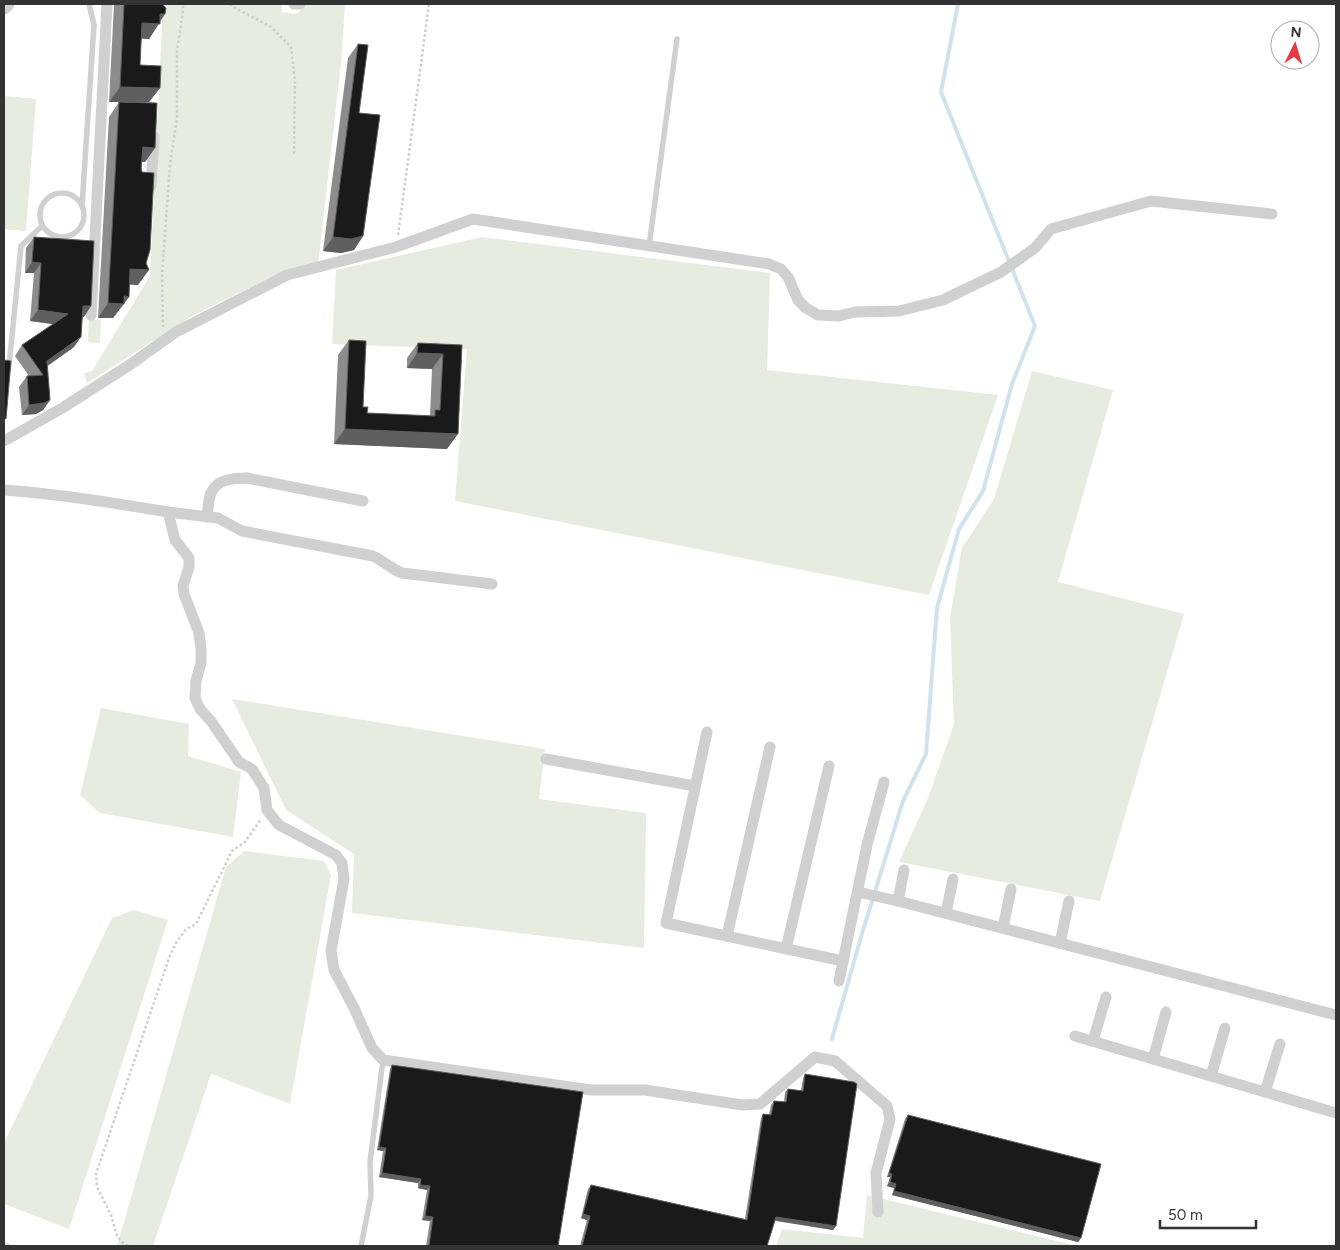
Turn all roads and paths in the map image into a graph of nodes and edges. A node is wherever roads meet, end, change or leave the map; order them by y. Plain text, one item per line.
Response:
1 (8, 4) edge
2 (89, 4) edge
3 (107, 4) edge
4 (183, 4) edge
5 (230, 4) edge
6 (294, 4) edge
7 (300, 4) edge
8 (430, 4) edge
9 (4, 7) edge
10 (677, 39) dead end
11 (154, 129) edge
12 (294, 154) dead end
13 (150, 198) edge
14 (82, 206) junction
15 (1272, 214) dead end
16 (42, 226) junction
17 (649, 246) junction
18 (396, 247) junction
19 (90, 314) edge
20 (164, 341) junction
21 (8, 376) edge
22 (4, 441) edge
23 (4, 490) edge
24 (363, 501) dead end
25 (168, 512) junction
26 (207, 517) junction
27 (492, 584) dead end
28 (707, 732) dead end
29 (770, 747) dead end
30 (546, 759) dead end
31 (829, 766) dead end
32 (884, 782) dead end
33 (696, 786) junction
34 (267, 810) junction
35 (904, 870) dead end
36 (953, 879) dead end
37 (1011, 889) dead end
38 (858, 892) junction
39 (898, 901) junction
40 (1069, 901) dead end
41 (946, 914) junction
42 (1003, 928) junction
43 (727, 936) junction
44 (1060, 943) junction
45 (786, 949) junction
46 (844, 961) junction
47 (839, 981) dead end
48 (1106, 996) dead end
49 (1166, 1012) dead end
50 (1336, 1015) edge
51 (1225, 1028) dead end
52 (1075, 1036) dead end
53 (1093, 1041) junction
54 (1280, 1044) dead end
55 (1153, 1059) junction
56 (383, 1060) junction
57 (1211, 1076) junction
58 (1265, 1092) junction
59 (1336, 1113) edge
60 (878, 1212) dead end
61 (128, 1246) edge
62 (361, 1246) edge

1 - 9 street
2 - 14 lane
3 - 19 street
4 - 20 path
5 - 12 path
6 - 7 street
8 - 18 path
10 - 17 lane
11 - 13 street
14 - 16 lane
14 - 16 lane
15 - 17 street
16 - 21 lane
17 - 18 street
18 - 20 street
20 - 22 street
23 - 25 street
24 - 26 street
25 - 26 street
25 - 34 street
26 - 27 street
28 - 33 street
29 - 43 street
30 - 33 street
31 - 45 street
32 - 38 street
33 - 43 street
34 - 56 street
34 - 61 path
35 - 39 street
36 - 41 street
37 - 42 street
38 - 39 street
38 - 46 street
39 - 41 street
40 - 44 street
41 - 42 street
42 - 44 street
43 - 45 street
44 - 50 street
45 - 46 street
46 - 47 street
48 - 53 street
49 - 55 street
51 - 57 street
52 - 53 street
53 - 55 street
54 - 58 street
55 - 57 street
56 - 60 street
56 - 62 lane
57 - 58 street
58 - 59 street

